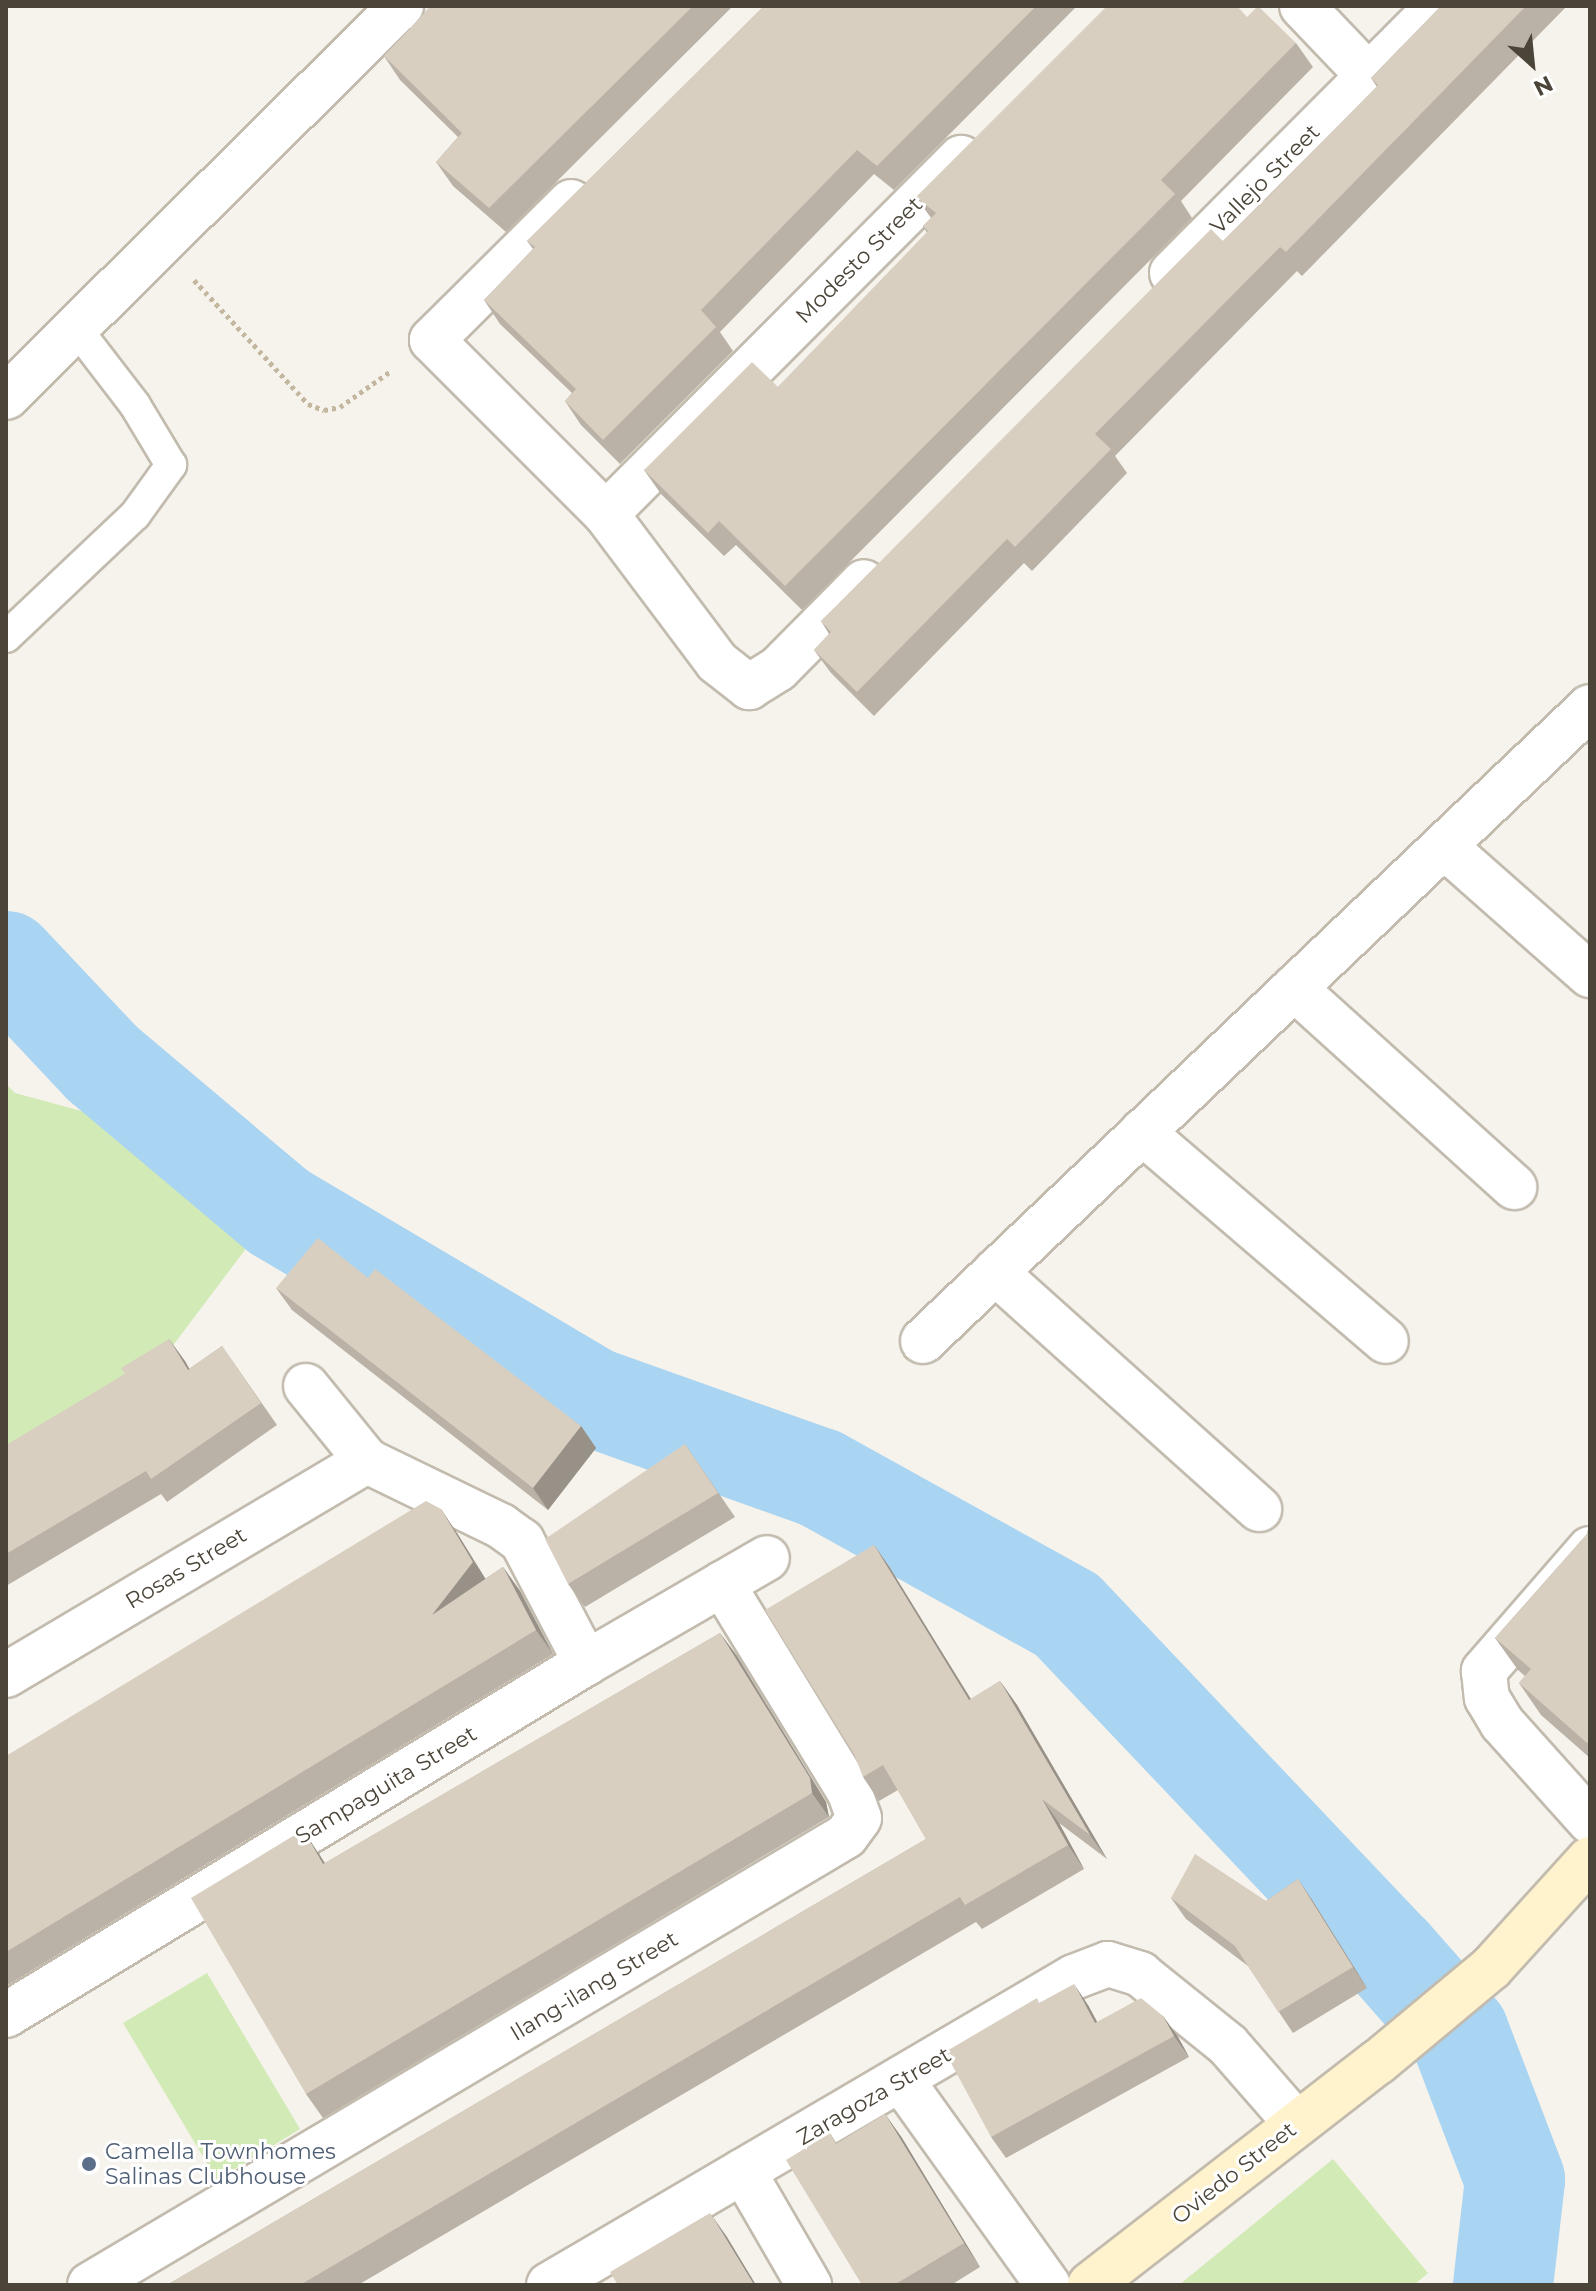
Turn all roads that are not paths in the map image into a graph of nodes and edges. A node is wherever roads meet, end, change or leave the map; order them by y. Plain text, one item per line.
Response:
1 (401, 6) edge
2 (1302, 6) edge
3 (1438, 6) edge
4 (1368, 75) junction
5 (988, 130) edge
6 (601, 173) edge
7 (1145, 299) edge
8 (76, 328) junction
9 (6, 397) edge
10 (606, 514) junction
11 (889, 557) edge
12 (6, 637) edge
13 (1590, 707) edge
14 (1444, 846) junction
15 (1590, 975) edge
16 (1294, 988) junction
17 (1142, 1132) junction
18 (1514, 1187) dead end
19 (995, 1272) junction
20 (923, 1341) dead end
21 (1386, 1341) dead end
22 (306, 1386) dead end
23 (367, 1461) junction
24 (1259, 1509) dead end
25 (1590, 1549) edge
26 (767, 1558) dead end
27 (722, 1584) junction
28 (586, 1663) junction
29 (6, 1675) edge
30 (1590, 1821) edge
31 (1590, 1859) edge
32 (6, 2015) edge
33 (902, 2081) junction
34 (1297, 2124) junction
35 (743, 2171) junction
36 (562, 2282) edge
37 (90, 2285) edge
38 (809, 2285) edge
39 (1048, 2285) edge
40 (1090, 2285) edge

1 - 8 street
2 - 4 street
3 - 4 street, Vallejo Street
4 - 7 street, Vallejo Street
5 - 10 street, Modesto Street
6 - 10 street
8 - 9 street
8 - 12 lane
10 - 11 street
13 - 14 street
14 - 15 street
14 - 16 street
16 - 17 street
16 - 18 street
17 - 19 street
17 - 21 street
19 - 20 street
19 - 24 street
22 - 23 street
23 - 28 street
23 - 29 street, Rosas Street
25 - 30 street
26 - 27 street, Sampaguita Street
27 - 28 street, Sampaguita Street
27 - 37 street, Ilang-ilang Street
28 - 32 street, Sampaguita Street
31 - 34 street, Oviedo Street
33 - 34 street, Zaragoza Street
33 - 35 street, Zaragoza Street
33 - 39 street
34 - 40 street, Oviedo Street
35 - 36 street, Zaragoza Street
35 - 38 street

